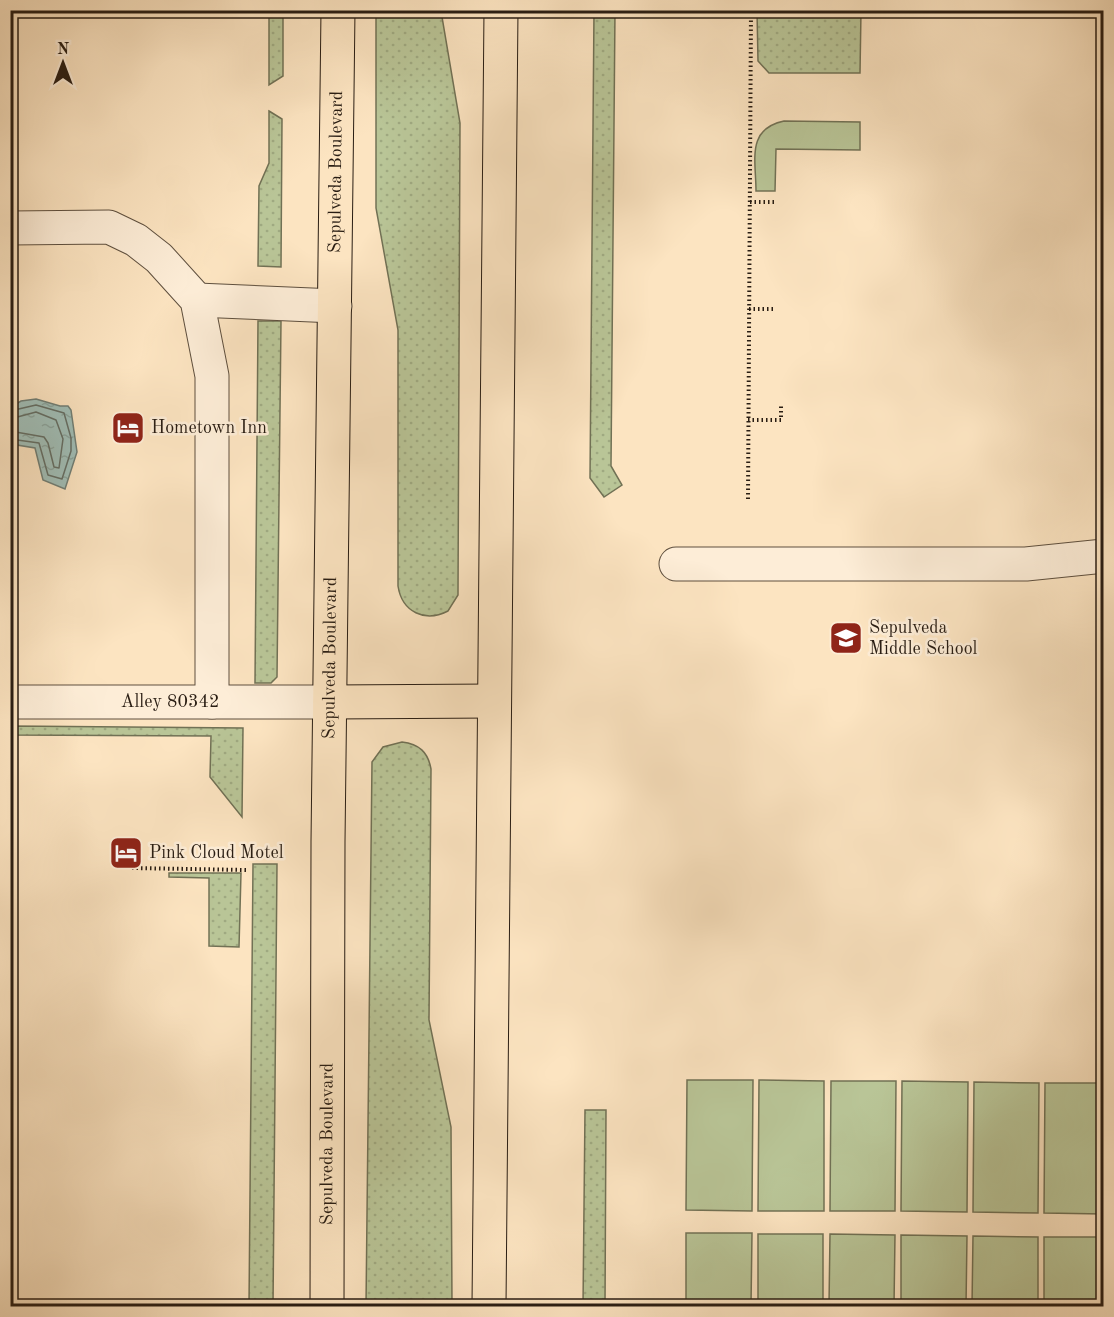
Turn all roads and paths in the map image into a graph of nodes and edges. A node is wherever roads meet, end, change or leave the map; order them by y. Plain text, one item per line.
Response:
1 (338, 10) edge
2 (501, 10) edge
3 (751, 10) edge
4 (750, 202) junction
5 (775, 202) dead end
6 (10, 228) edge
7 (197, 300) junction
8 (335, 306) junction
9 (749, 309) junction
10 (774, 309) dead end
11 (781, 404) dead end
12 (748, 420) junction
13 (748, 499) dead end
14 (1104, 556) edge
15 (676, 564) dead end
16 (494, 701) junction
17 (10, 702) edge
18 (212, 702) junction
19 (330, 702) junction
20 (132, 868) dead end
21 (163, 869) junction
22 (246, 870) dead end
23 (163, 877) dead end
24 (327, 1306) edge
25 (489, 1306) edge

1 - 8 main road, Sepulveda Boulevard
2 - 16 main road
3 - 4 path
4 - 5 path
4 - 9 path
6 - 7 lane
7 - 8 lane
7 - 18 lane
8 - 19 main road, Sepulveda Boulevard
9 - 10 path
9 - 12 path
11 - 12 path
12 - 13 path
14 - 15 lane
16 - 19 main road
16 - 25 main road
17 - 18 lane, Alley 80342
18 - 19 lane, Alley 80342
19 - 24 main road, Sepulveda Boulevard
20 - 21 path
21 - 22 path
21 - 23 path

